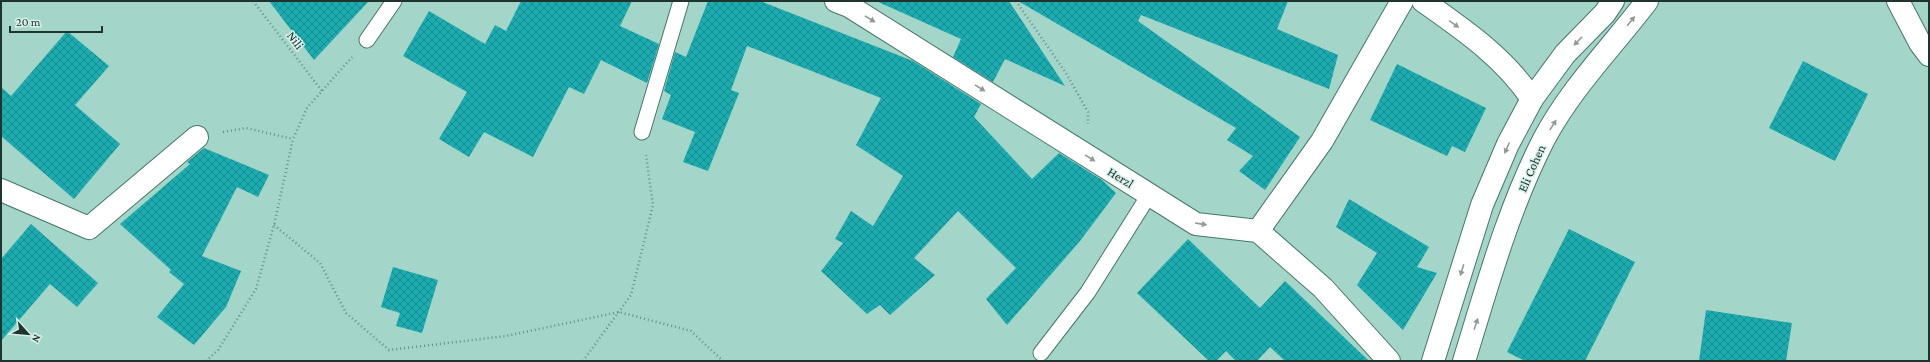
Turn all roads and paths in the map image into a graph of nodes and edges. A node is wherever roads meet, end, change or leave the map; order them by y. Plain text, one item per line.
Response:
1 (253, 1) edge
2 (394, 1) edge
3 (681, 1) edge
4 (836, 1) edge
5 (1016, 1) edge
6 (1402, 1) edge
7 (1423, 1) edge
8 (1614, 1) edge
9 (1647, 1) edge
10 (1898, 1) edge
11 (367, 40) joint
12 (1929, 55) edge
13 (322, 91) junction
14 (1532, 99) junction
15 (642, 132) joint
16 (197, 137) joint
17 (293, 139) junction
18 (1089, 157) junction
19 (1, 190) edge
20 (1149, 195) junction
21 (274, 225) junction
22 (1258, 231) junction
23 (619, 312) junction
24 (1041, 353) dead end
25 (206, 361) edge
26 (583, 361) edge
27 (723, 361) edge
28 (1389, 361) edge
29 (1433, 361) edge
30 (1464, 361) edge

1 - 13 path, Nili
2 - 11 lane
3 - 15 lane
4 -> 18 street, Herzl
5 - 18 path
6 - 22 street
7 -> 14 street
8 -> 14 street
30 -> 9 street, Eli Cohen
10 - 12 street
11 - 13 path
13 - 17 path
14 -> 29 street
15 - 23 path
16 - 17 path
16 - 19 street
17 - 21 path
18 -> 20 street, Herzl
20 -> 22 street, Herzl
20 - 24 lane
21 - 23 path
21 - 25 path
22 - 28 street
23 - 26 path
23 - 27 path

